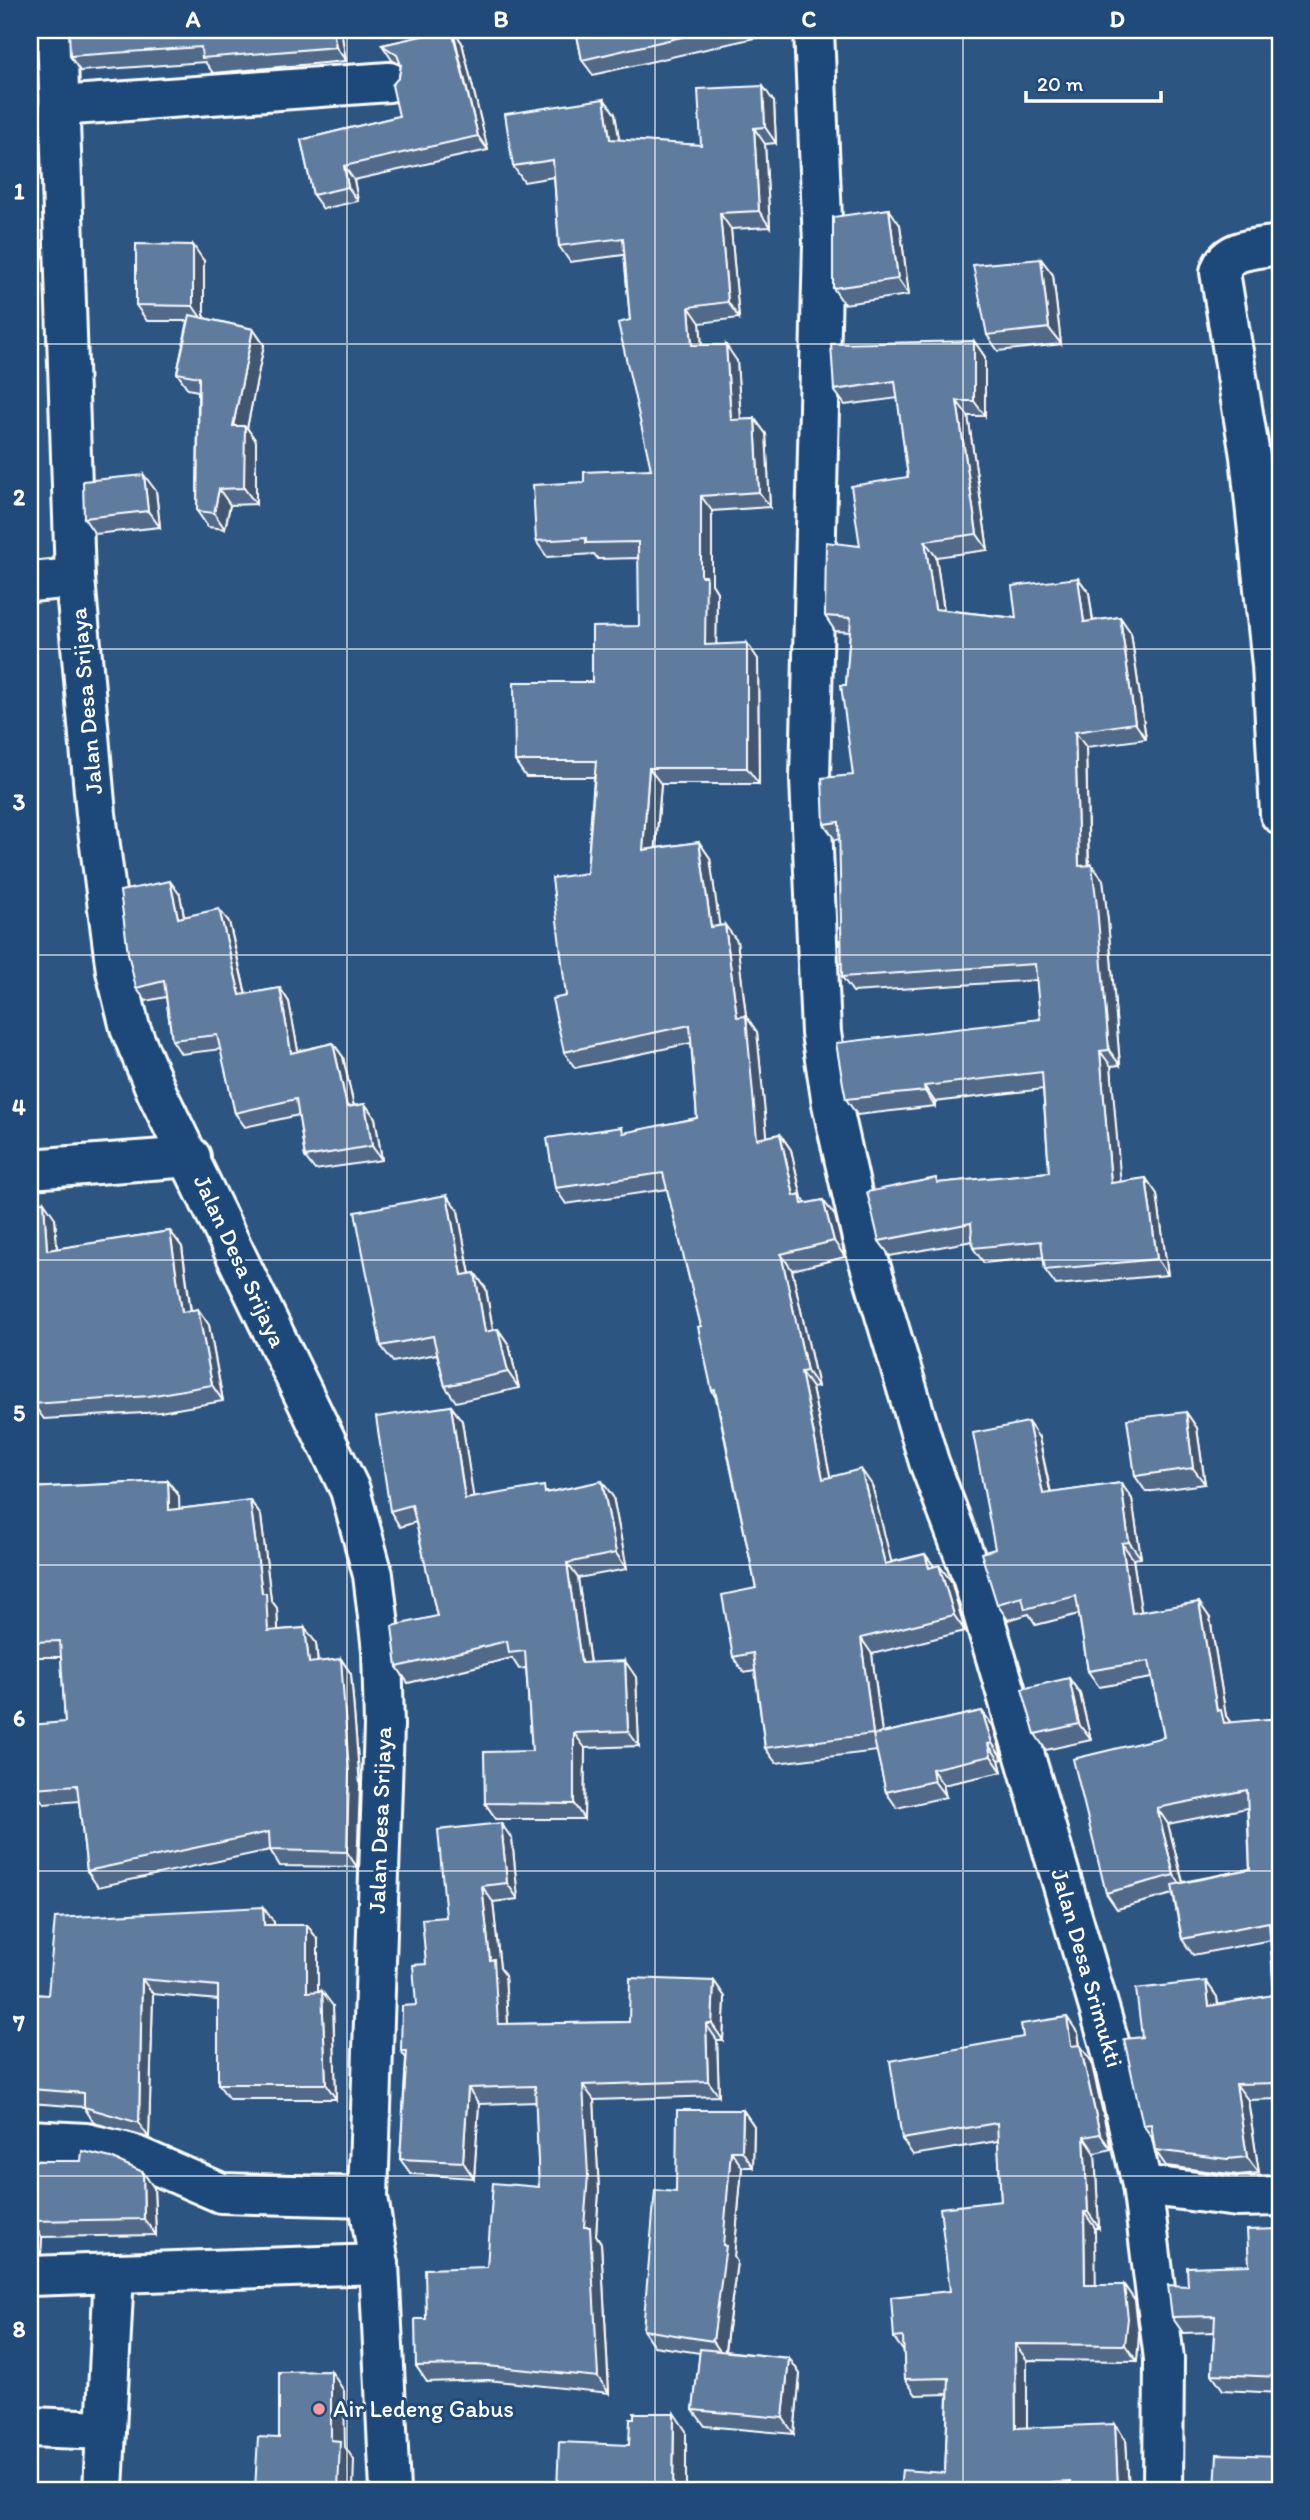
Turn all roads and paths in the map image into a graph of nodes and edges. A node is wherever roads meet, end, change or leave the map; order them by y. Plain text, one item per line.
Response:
1 (57, 30) edge
2 (814, 30) edge
3 (389, 82) dead end
4 (60, 106) junction
5 (1280, 245) edge
6 (1265, 454) edge
7 (75, 578) junction
8 (30, 582) edge
9 (1276, 664) edge
10 (1280, 814) edge
11 (191, 1157) junction
12 (30, 1170) edge
13 (30, 2140) edge
14 (1142, 2185) junction
15 (1280, 2196) edge
16 (368, 2197) junction
17 (379, 2264) junction
18 (114, 2273) junction
19 (30, 2276) edge
20 (30, 2427) edge
21 (106, 2430) junction
22 (103, 2490) edge
23 (390, 2490) edge
24 (1163, 2490) edge

1 - 4 street, Jalan Desa Srijaya
2 - 14 street, Jalan Desa Srimukti
3 - 4 street
4 - 7 street, Jalan Desa Srijaya
5 - 6 street
6 - 9 street
7 - 8 street
7 - 11 street, Jalan Desa Srijaya
9 - 10 street
11 - 12 street
11 - 16 street, Jalan Desa Srijaya
13 - 16 street
14 - 15 street
14 - 24 street, Jalan Desa Srimukti
16 - 17 street, Jalan Desa Srijaya
17 - 18 street
17 - 23 street, Jalan Desa Srijaya
18 - 19 street
18 - 21 street
20 - 21 street
21 - 22 street

